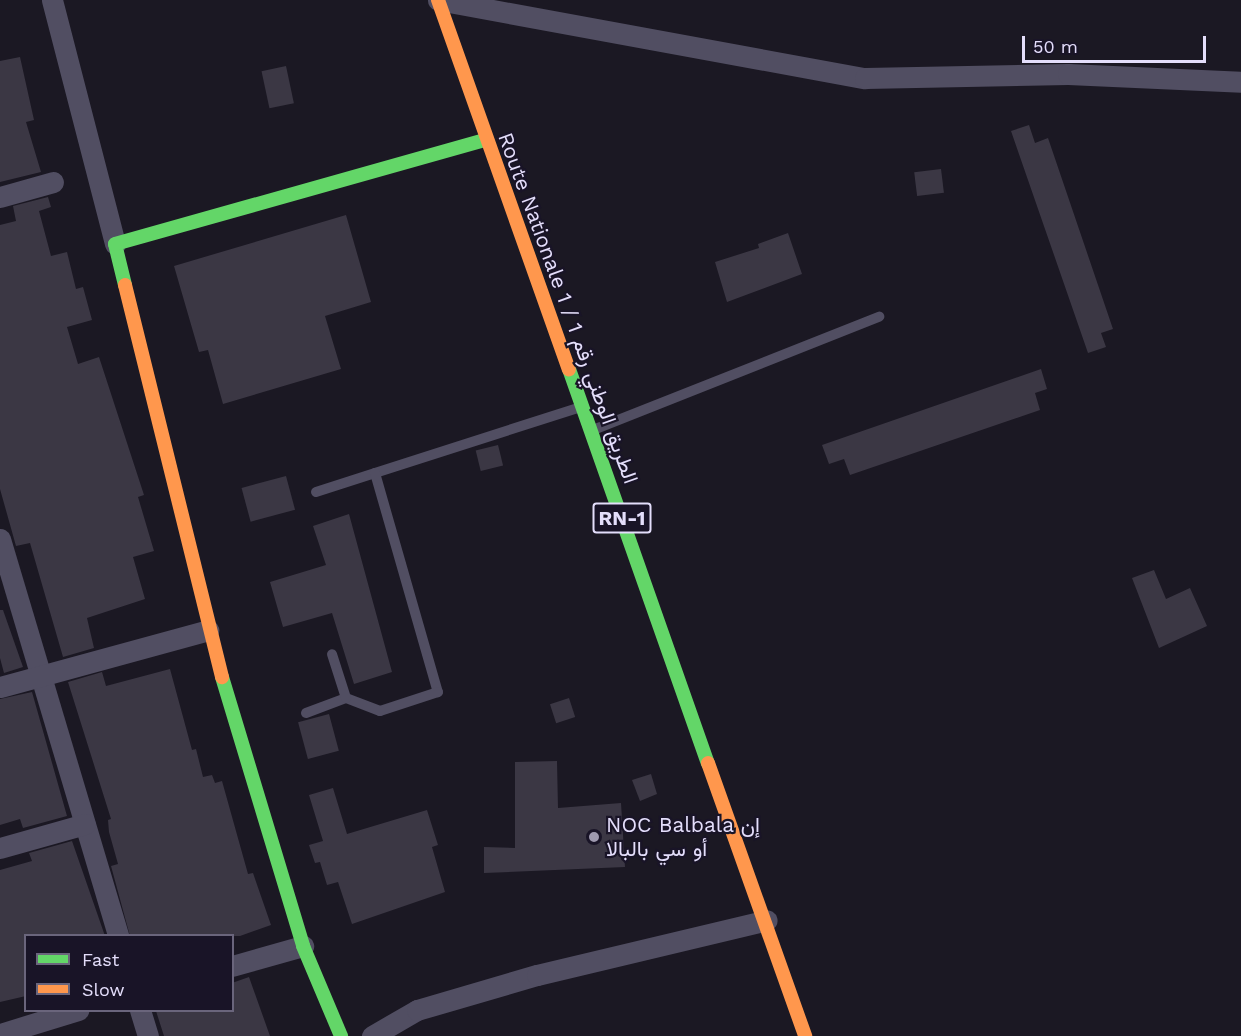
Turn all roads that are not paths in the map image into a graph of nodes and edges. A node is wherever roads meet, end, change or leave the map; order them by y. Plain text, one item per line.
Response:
1 (52, 0) edge
2 (438, 0) edge
3 (1241, 82) edge
4 (485, 140) junction
5 (53, 182) dead end
6 (0, 197) edge
7 (115, 244) junction
8 (879, 317) dead end
9 (581, 407) junction
10 (590, 431) junction
11 (375, 473) junction
12 (316, 492) dead end
13 (0, 539) edge
14 (208, 630) junction
15 (332, 654) dead end
16 (41, 676) junction
17 (0, 687) edge
18 (346, 698) junction
19 (306, 713) dead end
20 (85, 824) junction
21 (0, 848) edge
22 (767, 921) junction
23 (117, 934) edge
24 (303, 946) junction
25 (234, 965) edge
26 (75, 1012) edge
27 (140, 1012) edge
28 (0, 1034) edge
29 (148, 1036) edge
30 (341, 1036) edge
31 (372, 1036) edge
32 (805, 1036) edge

1 - 7 street
2 - 3 street
2 - 4 street, Route Nationale 1 / الطريق الوطني رقم 1 / RN-1
4 - 7 street
4 - 9 street, Route Nationale 1 / الطريق الوطني رقم 1 / RN-1
5 - 6 street
7 - 14 street
8 - 10 lane
9 - 10 street, Route Nationale 1 / الطريق الوطني رقم 1 / RN-1
9 - 11 lane
10 - 22 street, Route Nationale 1 / الطريق الوطني رقم 1 / RN-1
11 - 12 lane
11 - 18 lane
13 - 16 street
14 - 16 street
14 - 24 street
15 - 18 lane
16 - 17 street
16 - 20 street
18 - 19 lane
20 - 21 street
20 - 23 street
22 - 31 street
22 - 32 street, Route Nationale 1 / الطريق الوطني رقم 1 / RN-1
24 - 25 street
24 - 30 street
26 - 28 street
27 - 29 street

